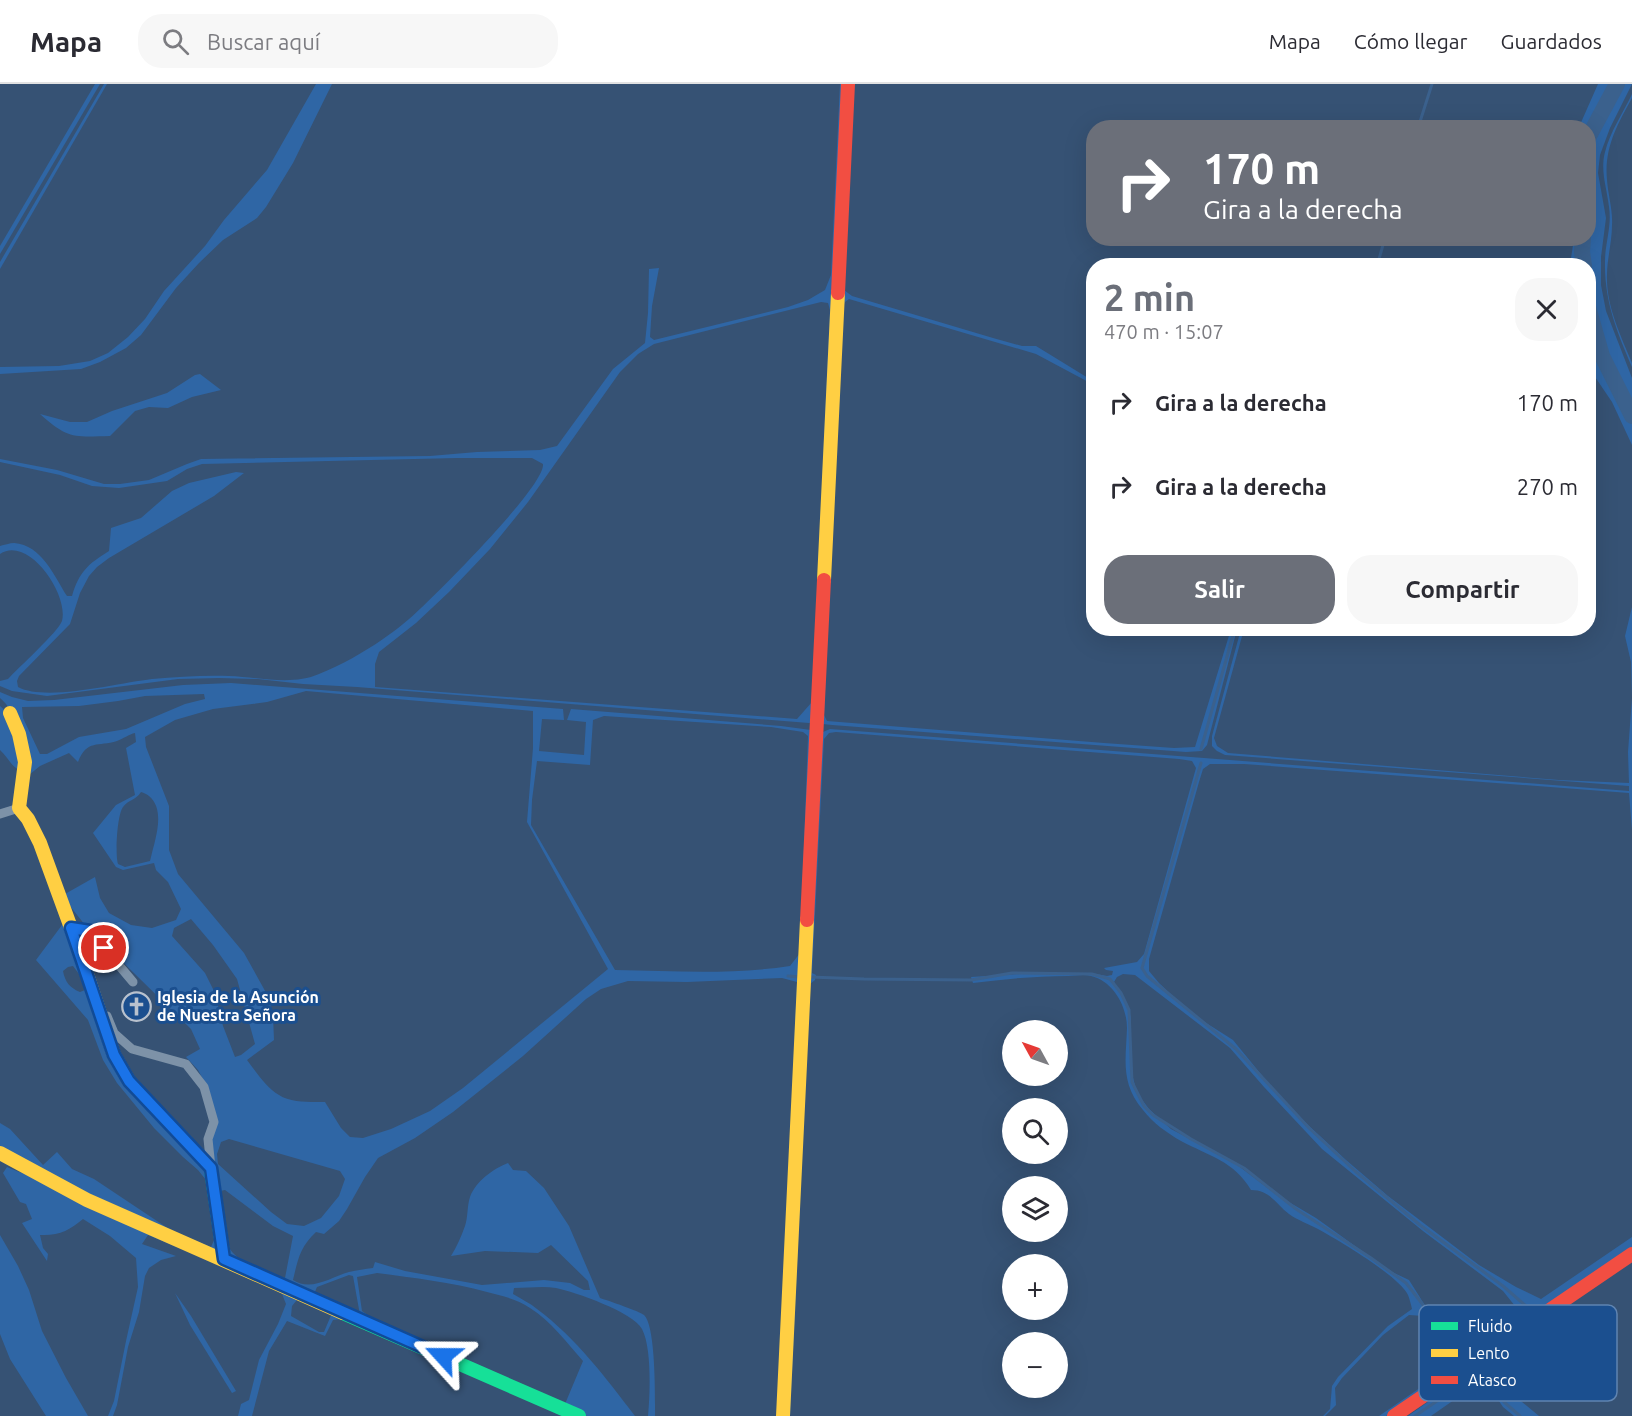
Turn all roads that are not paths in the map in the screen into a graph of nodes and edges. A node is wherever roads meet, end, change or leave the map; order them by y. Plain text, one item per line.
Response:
1 (848, 84) edge
2 (10, 713) dead end
3 (19, 808) junction
4 (0, 814) edge
5 (71, 928) junction
6 (78, 947) junction
7 (133, 982) dead end
8 (0, 1153) edge
9 (211, 1168) junction
10 (1632, 1254) edge
11 (224, 1259) junction
12 (1557, 1305) edge
13 (1419, 1399) edge
14 (579, 1416) edge
15 (783, 1416) edge
16 (1394, 1416) edge

1 - 15 street
2 - 3 street
3 - 4 street
3 - 5 street
5 - 6 street
5 - 7 street
6 - 9 street
6 - 9 street
8 - 11 street
9 - 11 street
10 - 12 street
11 - 14 street
13 - 16 street

